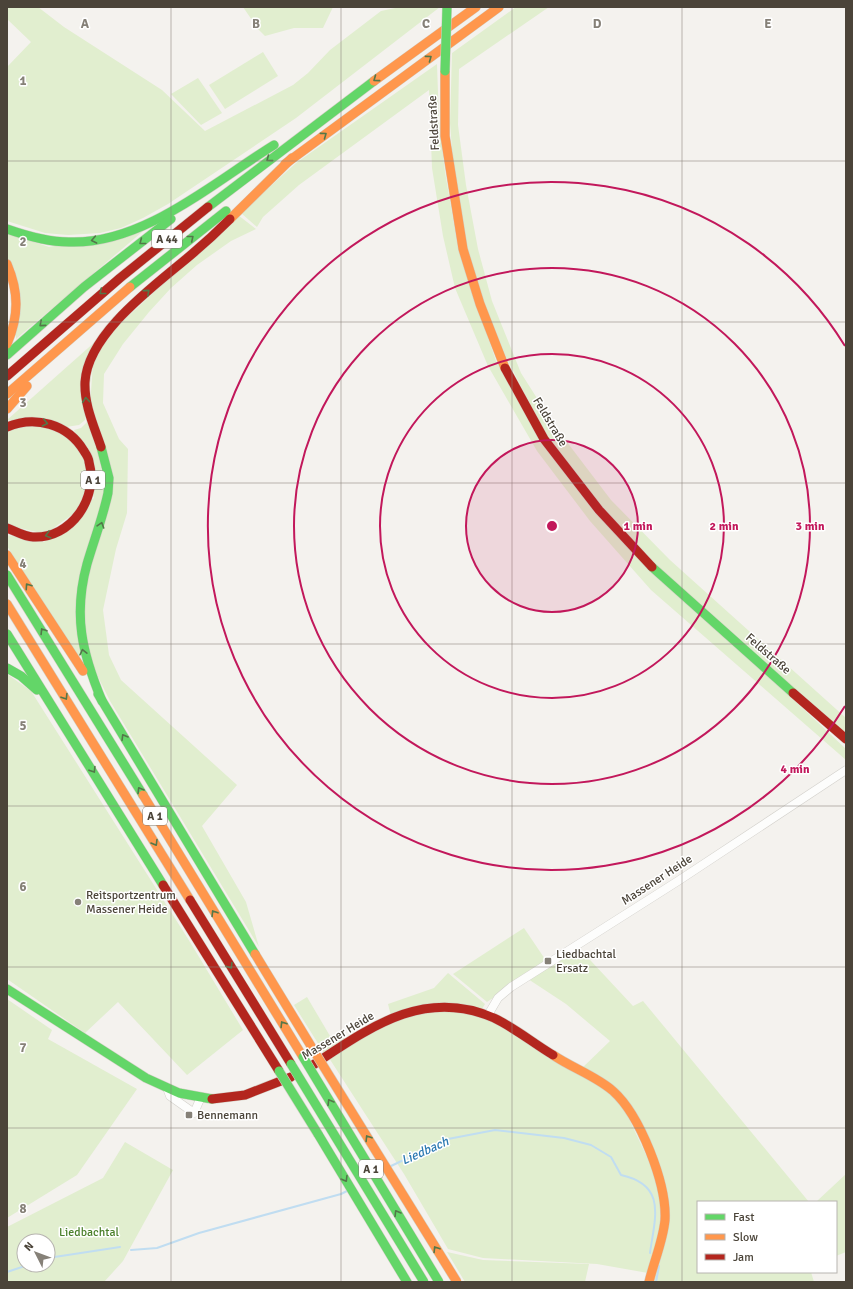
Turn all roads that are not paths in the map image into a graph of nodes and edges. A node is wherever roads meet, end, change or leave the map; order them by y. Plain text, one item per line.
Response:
1 (447, 7) edge
2 (476, 7) edge
3 (499, 7) edge
4 (334, 110) junction
5 (292, 158) junction
6 (228, 175) junction
7 (7, 229) edge
8 (7, 264) edge
9 (7, 344) edge
10 (64, 344) junction
11 (7, 355) edge
12 (7, 376) edge
13 (7, 394) edge
14 (7, 409) edge
15 (7, 427) edge
16 (7, 528) edge
17 (7, 555) edge
18 (7, 575) edge
19 (7, 604) edge
20 (7, 634) edge
21 (7, 668) edge
22 (102, 701) junction
23 (65, 725) junction
24 (846, 739) edge
25 (846, 770) edge
26 (7, 989) edge
27 (488, 1015) junction
28 (167, 1088) junction
29 (201, 1097) junction
30 (408, 1282) edge
31 (424, 1282) edge
32 (439, 1282) edge
33 (457, 1282) edge
34 (649, 1282) edge

1 - 24 main road, Feldstraße, bridge
2 -> 4 main road, A 44
5 -> 3 main road, A 44
4 - 6 main road
4 -> 12 main road, A 44
10 -> 5 main road, A 44
22 -> 5 main road
6 -> 7 main road
6 -> 11 main road
8 - 9 main road
10 - 13 main road, A 44
10 - 14 main road
15 -> 16 main road, A 1
22 -> 17 main road
32 -> 18 main road, A 1, bridge
19 -> 31 main road, A 1, bridge
20 - 23 main road
21 - 23 main road
33 -> 22 main road, bridge
23 -> 30 main road, bridge
25 - 27 street, Massener Heide
26 - 28 main road, Massener Heide
27 - 29 main road, Massener Heide
27 - 34 main road, Massener Heide
28 - 29 main road, Massener Heide
28 - 29 street, Massener Heide

